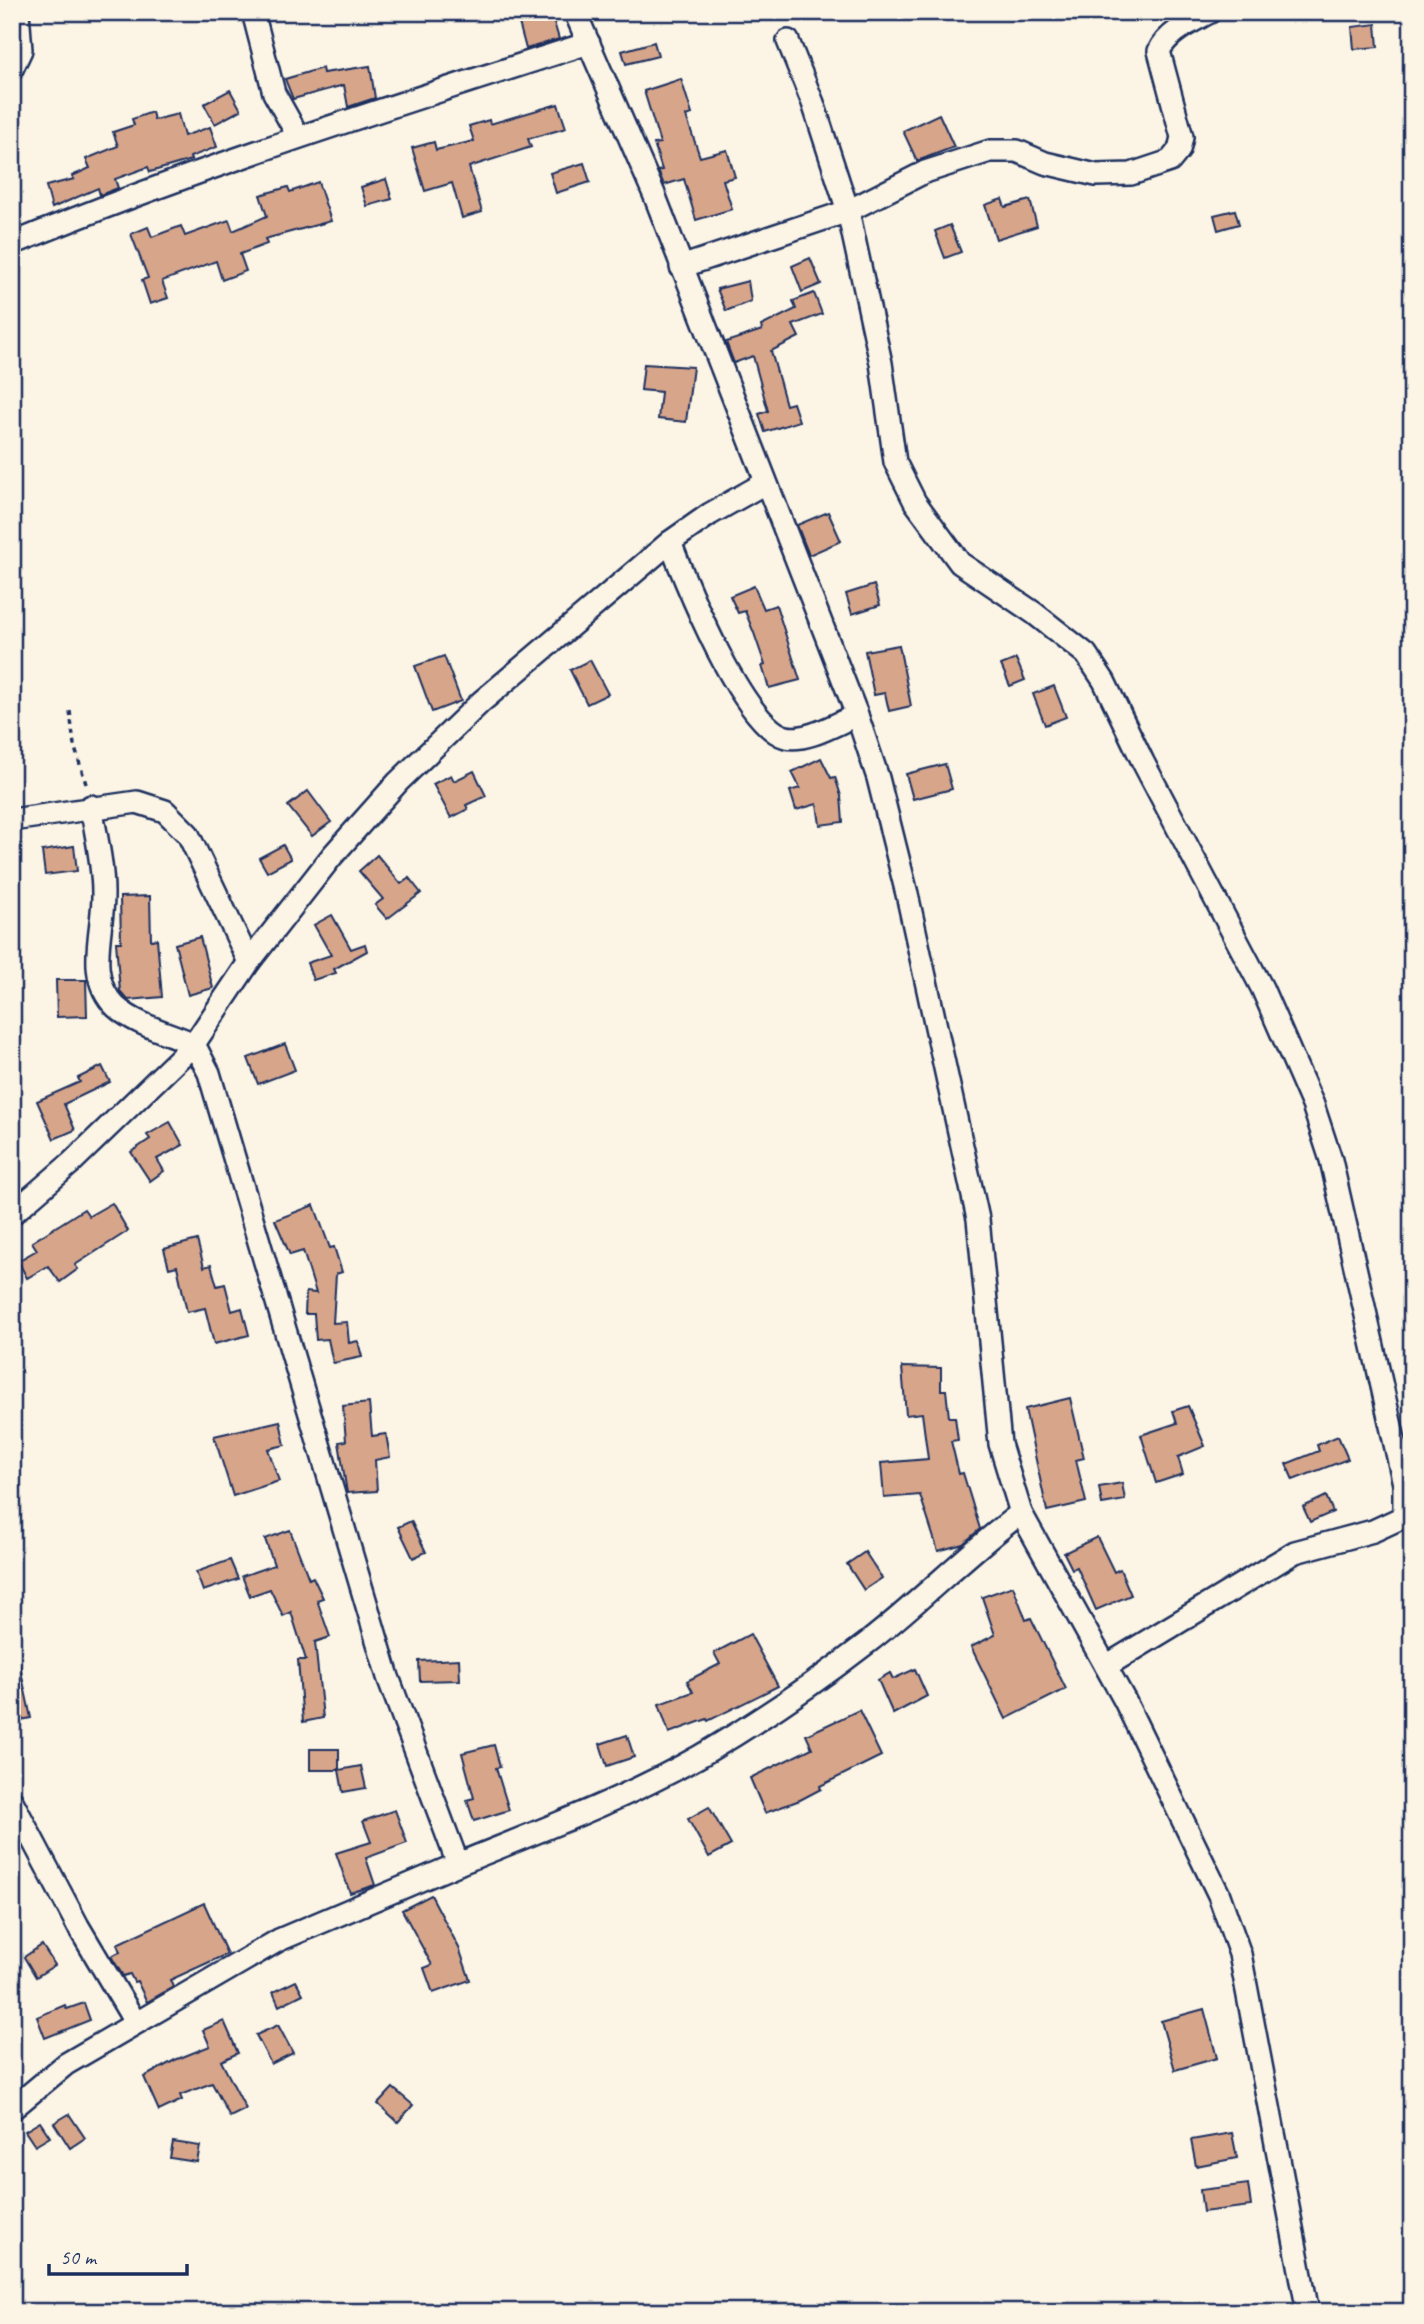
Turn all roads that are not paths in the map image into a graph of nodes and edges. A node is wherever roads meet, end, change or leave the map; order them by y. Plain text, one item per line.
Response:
1 (18, 12) edge
2 (253, 12) edge
3 (575, 12) edge
4 (1210, 12) edge
5 (788, 41) dead end
6 (589, 43) junction
7 (12, 69) edge
8 (298, 136) junction
9 (848, 211) junction
10 (12, 244) edge
11 (681, 267) junction
12 (765, 483) junction
13 (670, 542) junction
14 (856, 715) junction
15 (91, 807) junction
16 (12, 820) edge
17 (249, 962) junction
18 (194, 1044) junction
19 (12, 1214) edge
20 (1021, 1513) junction
21 (1106, 1666) junction
22 (12, 1801) edge
23 (458, 1864) junction
24 (135, 2022) junction
25 (12, 2109) edge
26 (1308, 2312) edge

1 - 7 street
2 - 8 street
3 - 6 street
4 - 9 street
5 - 9 street
6 - 8 street
6 - 11 street
8 - 10 street
9 - 11 street
9 - 21 street
11 - 12 street
12 - 13 street
12 - 14 street
13 - 14 street
13 - 17 street
14 - 20 street
15 - 16 street
15 - 17 street
15 - 18 street
17 - 18 street
18 - 19 street
18 - 23 street
20 - 21 street
20 - 23 street
21 - 26 street
22 - 24 street
23 - 24 street
24 - 25 street

